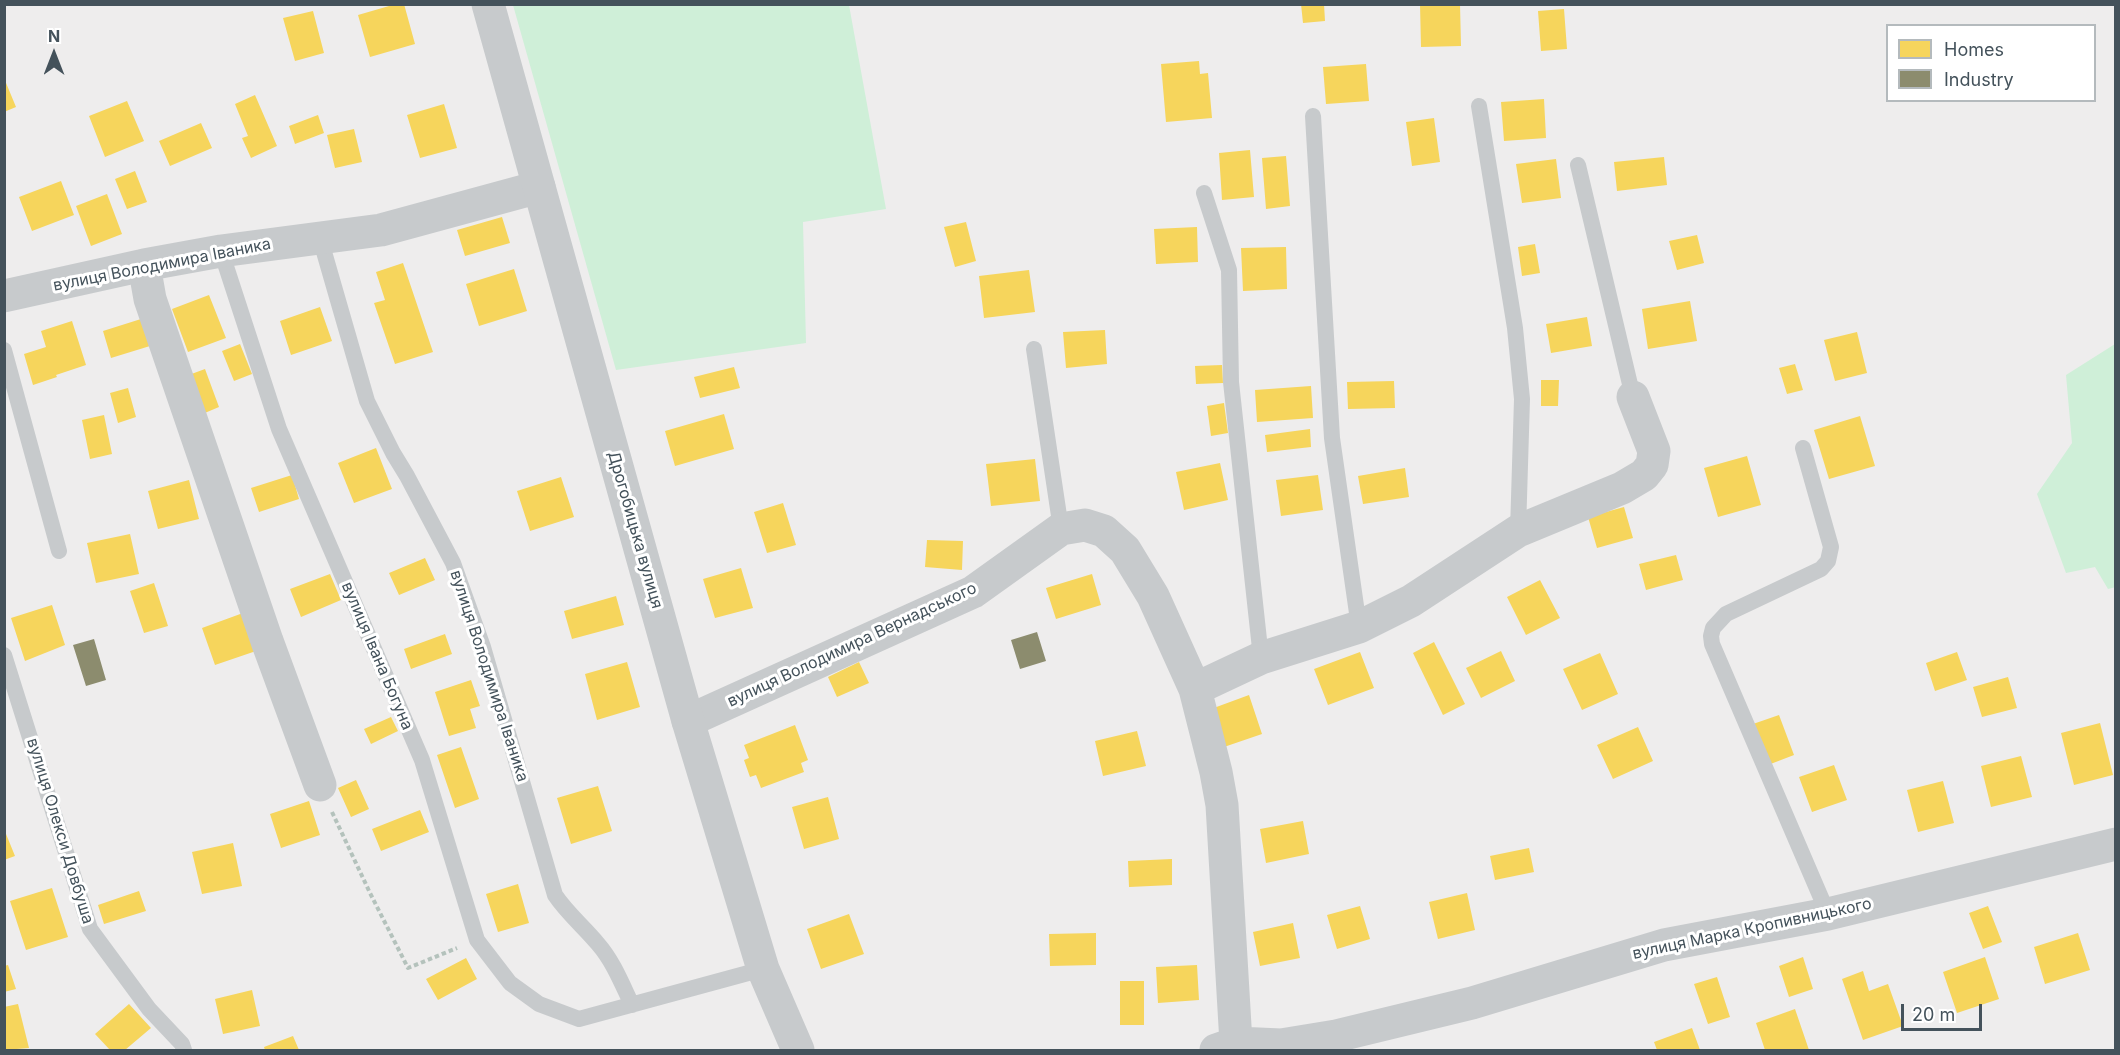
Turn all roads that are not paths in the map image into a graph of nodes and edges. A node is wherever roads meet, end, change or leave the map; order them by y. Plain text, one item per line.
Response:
1 (488, 4) edge
2 (1479, 106) dead end
3 (1313, 116) dead end
4 (1578, 165) dead end
5 (539, 187) junction
6 (1204, 193) dead end
7 (320, 238) junction
8 (221, 251) junction
9 (144, 265) junction
10 (4, 296) edge
11 (1034, 349) dead end
12 (4, 350) edge
13 (1633, 397) joint
14 (1803, 448) dead end
15 (1061, 529) junction
16 (1518, 531) junction
17 (59, 551) dead end
18 (1359, 627) junction
19 (4, 655) edge
20 (1261, 658) junction
21 (1195, 689) junction
22 (688, 721) junction
23 (320, 785) road end
24 (2115, 844) edge
25 (1828, 914) junction
26 (763, 969) junction
27 (632, 1005) junction
28 (1340, 1043) edge
29 (1225, 1047) edge
30 (184, 1050) edge
31 (798, 1050) edge

1 - 5 street, Дрогобицька вулиця
2 - 16 lane
3 - 18 lane
4 - 13 lane
5 - 7 street, вулиця Володимира Іваника
5 - 22 street, Дрогобицька вулиця
6 - 20 lane
7 - 8 street, вулиця Володимира Іваника
7 - 27 lane, вулиця Володимира Іваника
8 - 9 street, вулиця Володимира Іваника
8 - 27 lane, вулиця Івана Богуна
9 - 10 street, вулиця Володимира Іваника
9 - 23 street
11 - 15 lane
12 - 17 lane
13 - 16 street
14 - 25 lane
15 - 21 street
15 - 22 street, вулиця Володимира Вернадського
16 - 18 street
18 - 20 street
19 - 30 lane, вулиця Олекси Довбуша
20 - 21 street
21 - 29 street
22 - 26 street, Дрогобицька вулиця
24 - 25 street, вулиця Марка Кропивницького
25 - 28 street, вулиця Марка Кропивницького
26 - 27 lane
26 - 31 street, Дрогобицька вулиця
28 - 29 street, вулиця Марка Кропивницького

